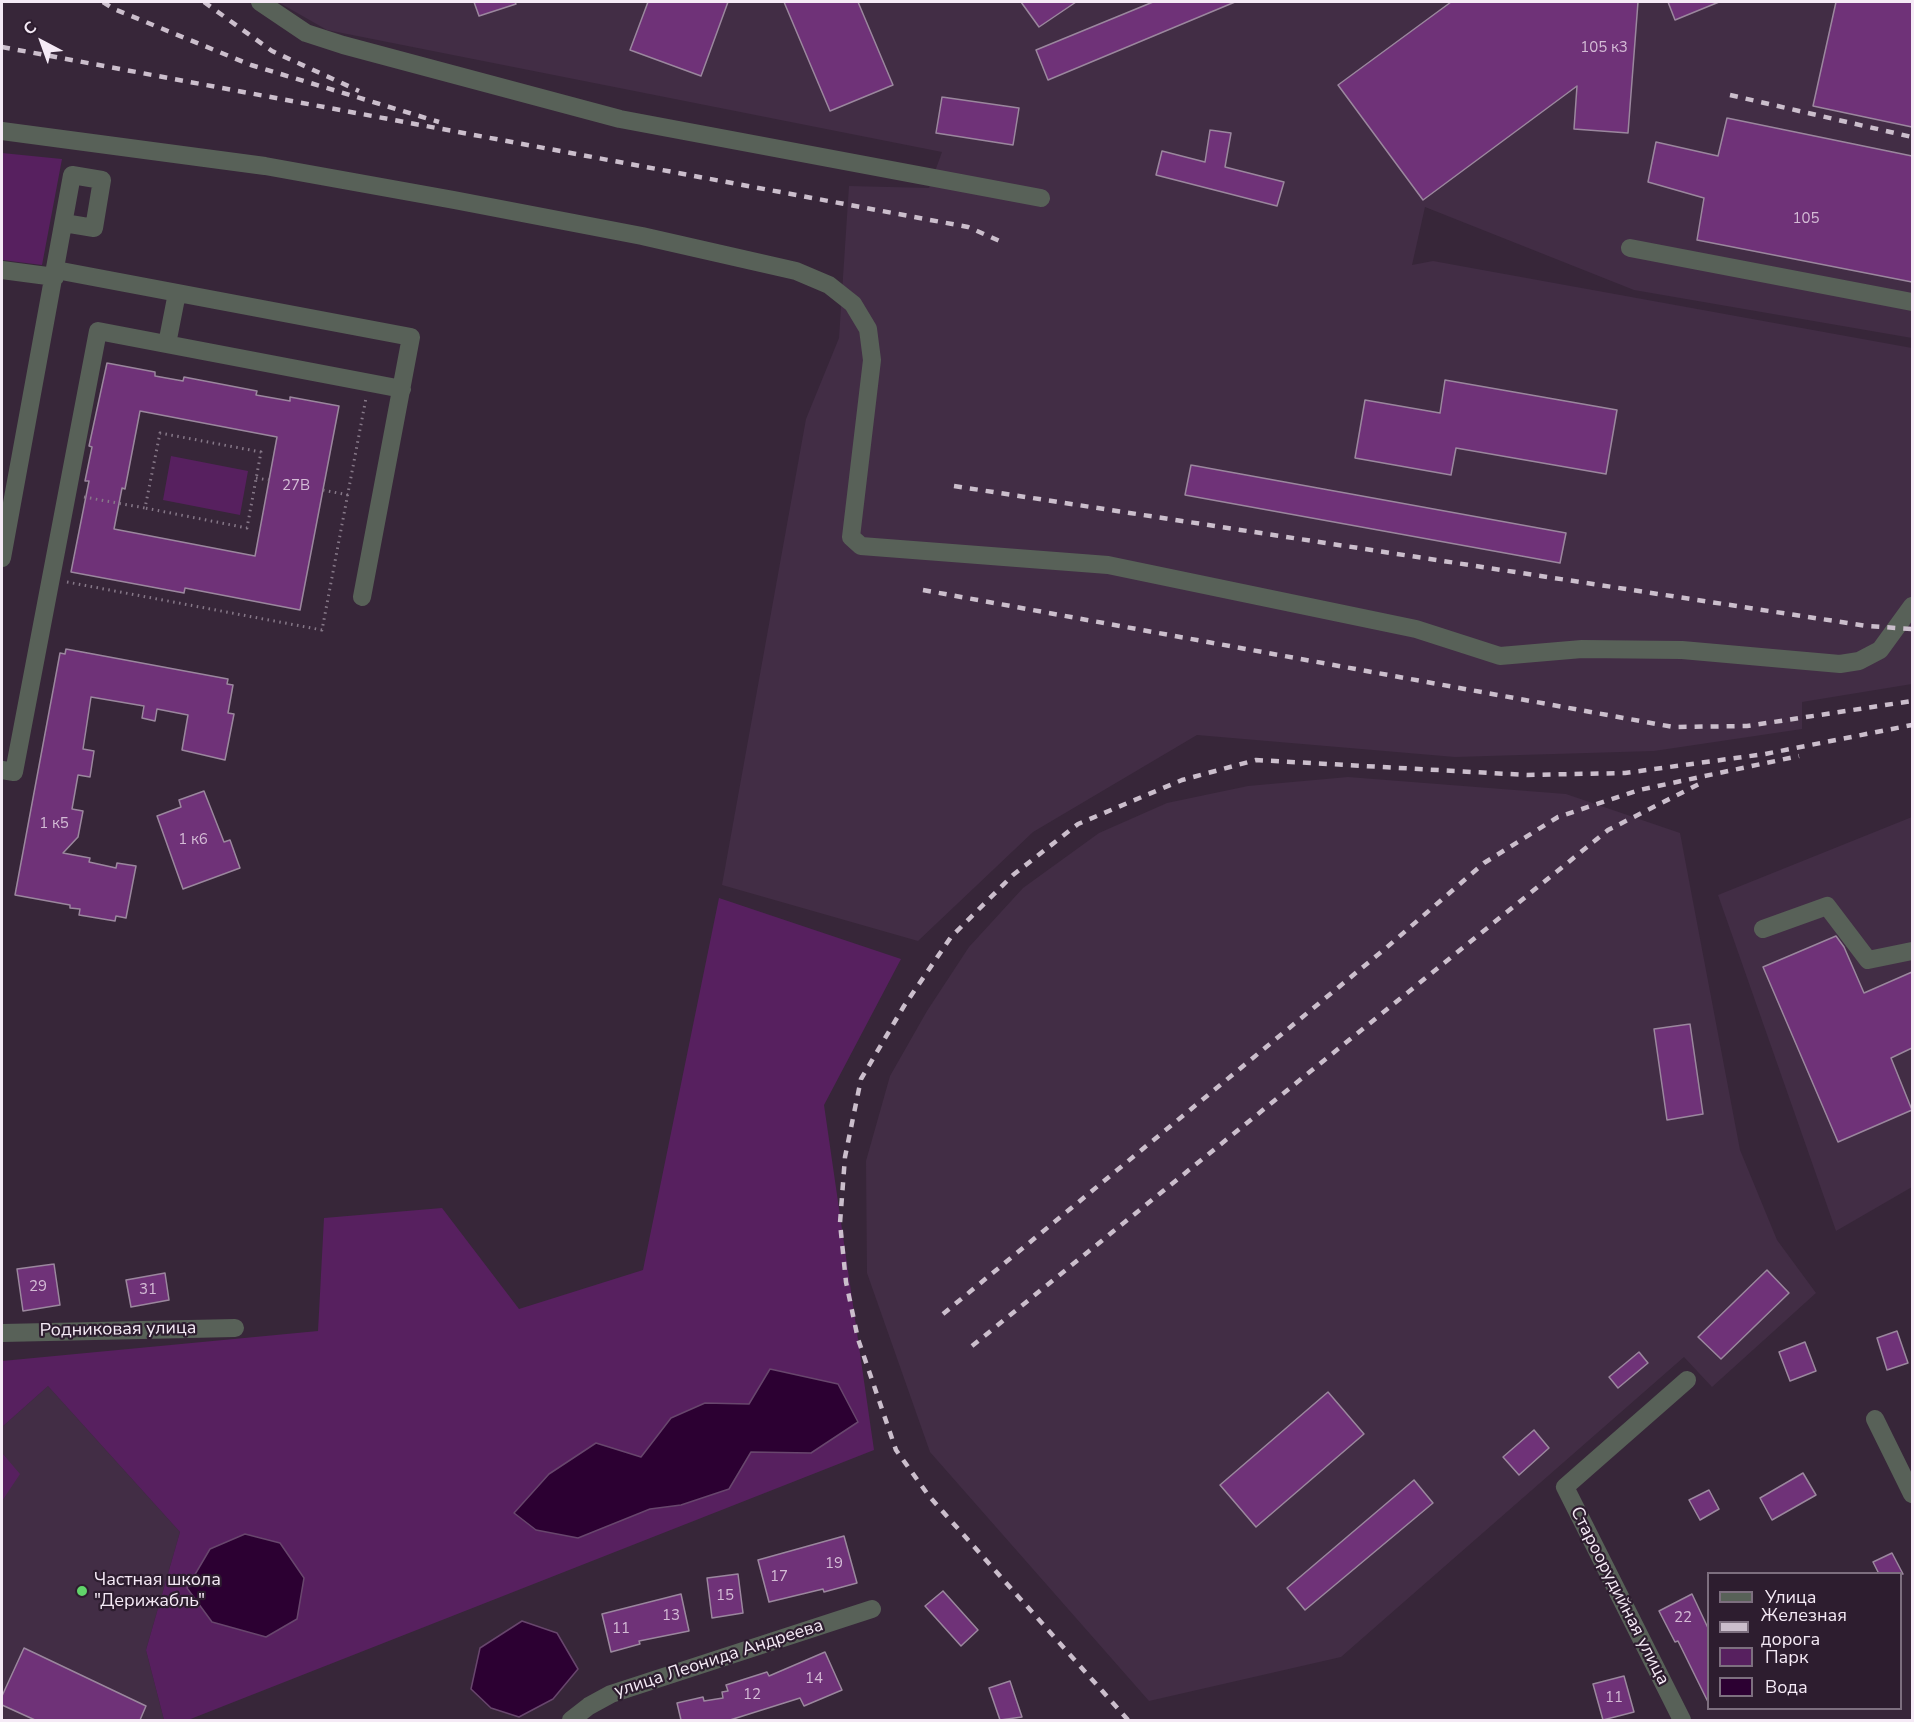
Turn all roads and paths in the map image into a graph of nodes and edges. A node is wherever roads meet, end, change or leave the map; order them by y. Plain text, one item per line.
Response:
1 (260, 2) edge
2 (2, 131) edge
3 (1041, 198) dead end
4 (64, 223) dead end
5 (1630, 248) dead end
6 (2, 270) edge
7 (56, 274) junction
8 (177, 293) junction
9 (1912, 302) edge
10 (167, 345) junction
11 (369, 383) junction
12 (402, 389) junction
13 (256, 478) junction
14 (269, 480) dead end
15 (323, 490) dead end
16 (67, 494) junction
17 (348, 495) junction
18 (145, 508) junction
19 (2, 558) edge
20 (51, 579) junction
21 (362, 597) dead end
22 (1912, 606) edge
23 (2, 770) edge
24 (1763, 928) dead end
25 (1912, 951) edge
26 (235, 1328) dead end
27 (2, 1333) edge
28 (1687, 1380) dead end
29 (1875, 1419) dead end
30 (1912, 1494) edge
31 (872, 1609) dead end
32 (571, 1720) edge
33 (1682, 1720) edge

1 - 3 street
2 - 22 street
4 - 7 street
5 - 9 street
6 - 7 street
7 - 8 street
7 - 19 street
8 - 10 street
8 - 12 street
10 - 11 street
10 - 16 street
11 - 12 street
11 - 17 path
12 - 21 street
13 - 14 path
13 - 18 path
13 - 18 path
15 - 17 path
16 - 18 path
16 - 20 street
17 - 20 path
20 - 23 street
24 - 25 street
26 - 27 street, Родниковая улица
28 - 33 street, Староорудийная улица
29 - 30 street
31 - 32 street, улица Леонида Андреева

